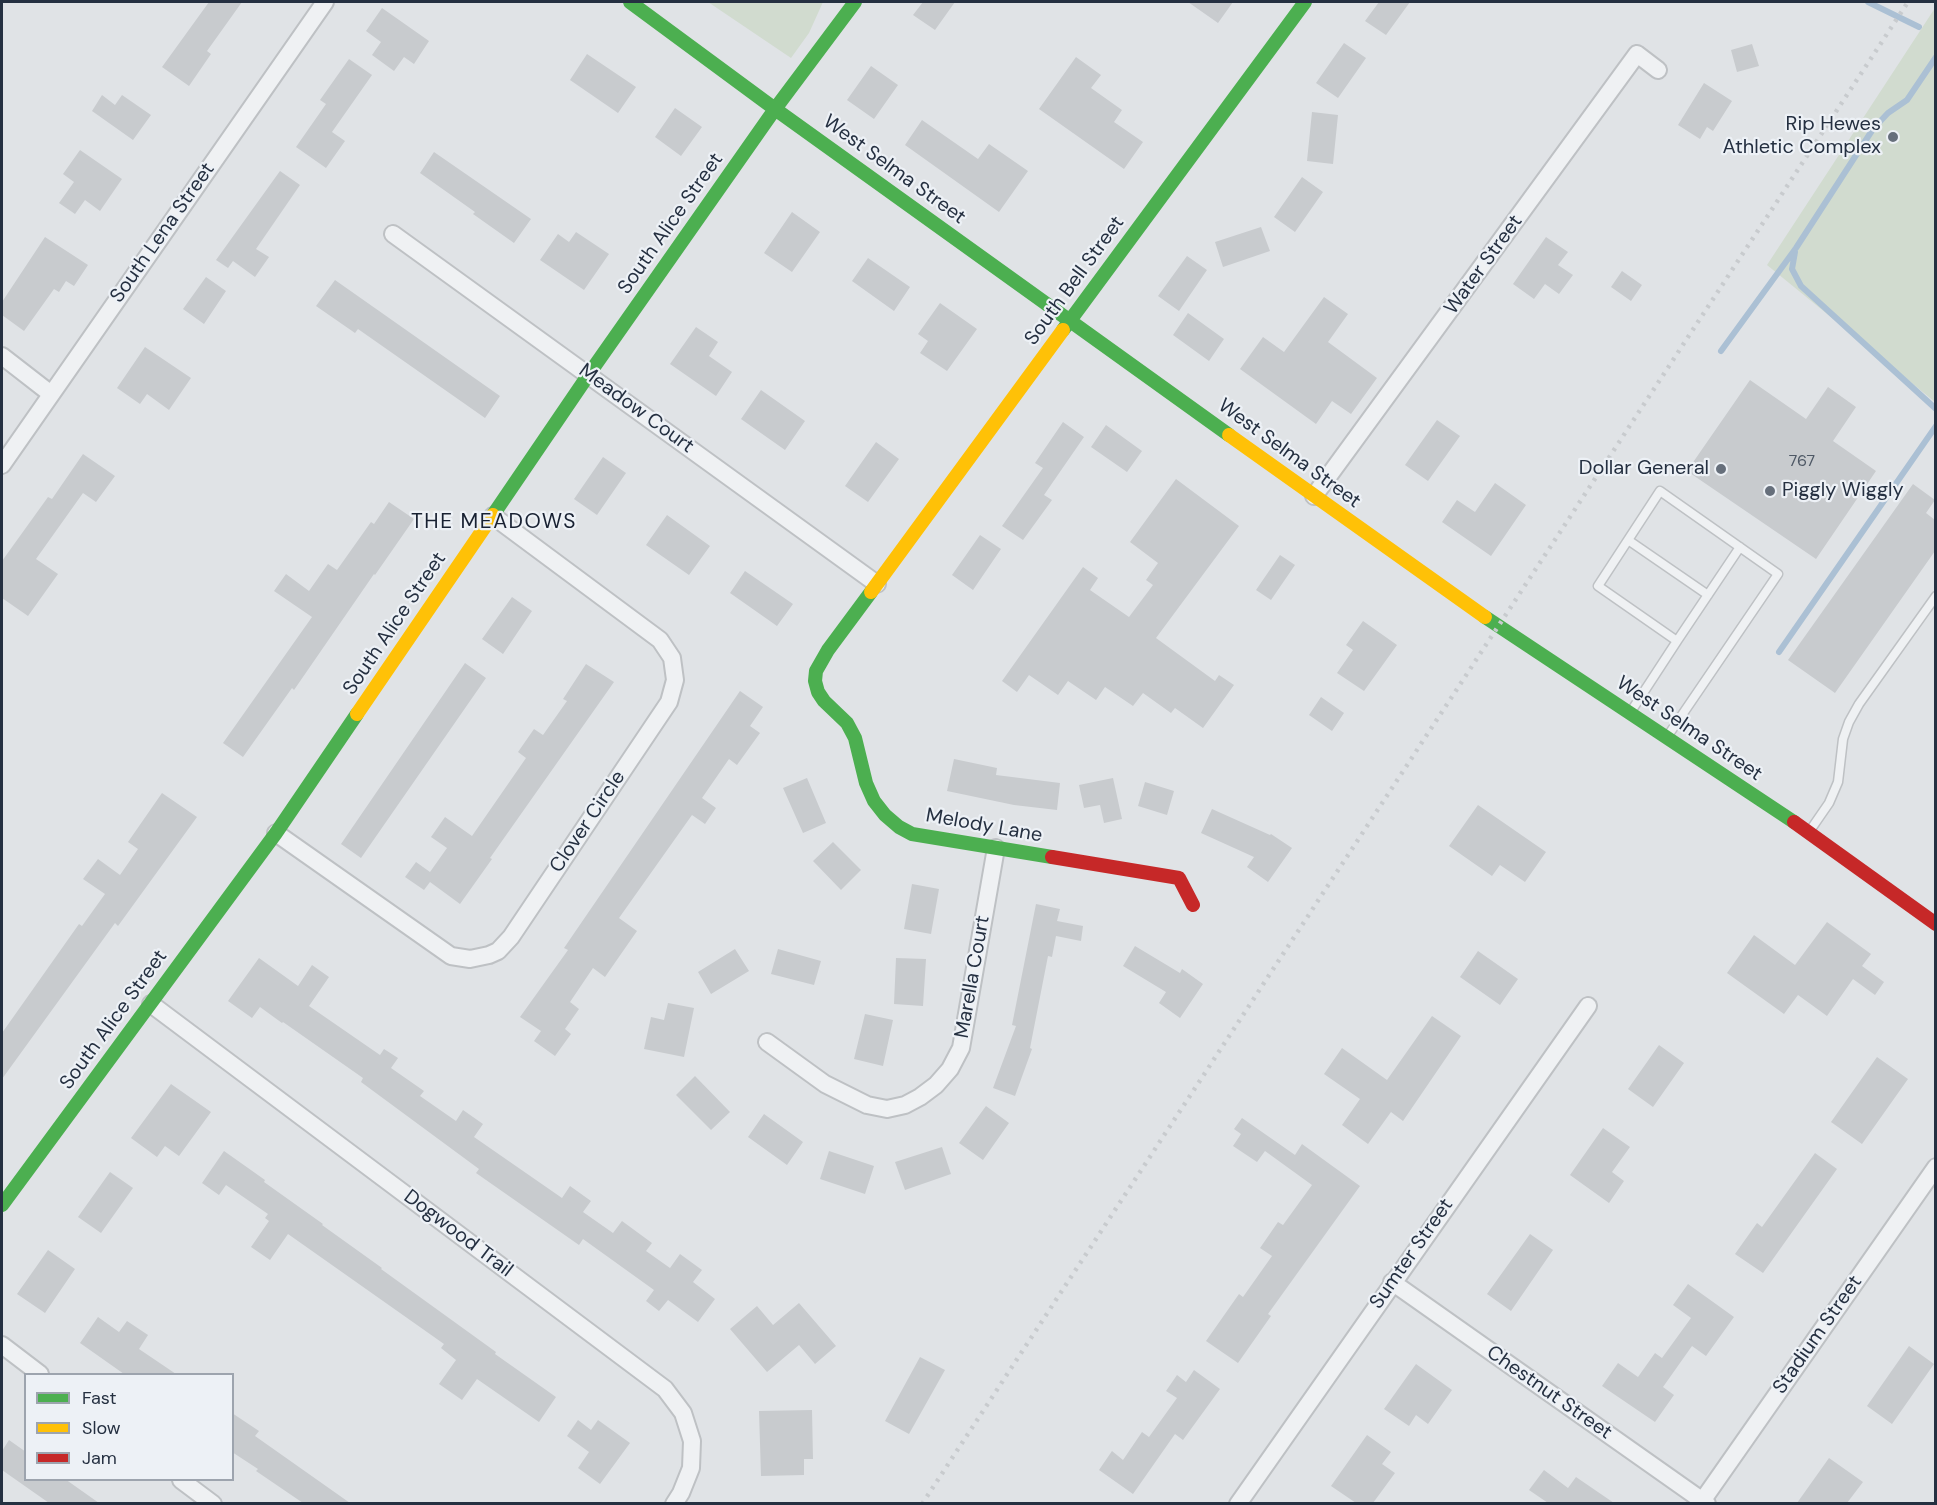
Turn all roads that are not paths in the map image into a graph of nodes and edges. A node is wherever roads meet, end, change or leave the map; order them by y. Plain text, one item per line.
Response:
1 (325, 2) edge
2 (630, 2) edge
3 (855, 2) edge
4 (1305, 2) edge
5 (1658, 70) dead end
6 (776, 109) junction
7 (393, 234) dead end
8 (1070, 321) junction
9 (2, 356) edge
10 (589, 374) junction
11 (51, 394) junction
12 (2, 465) edge
13 (1314, 496) junction
14 (493, 516) junction
15 (1628, 540) junction
16 (1740, 547) junction
17 (878, 584) junction
18 (1708, 595) junction
19 (1935, 596) edge
20 (1677, 641) junction
21 (1630, 713) junction
22 (1667, 737) junction
23 (276, 832) junction
24 (1809, 832) junction
25 (996, 848) junction
26 (1193, 904) dead end
27 (1935, 924) edge
28 (151, 1004) junction
29 (1588, 1006) dead end
30 (767, 1042) dead end
31 (1935, 1167) edge
32 (2, 1204) edge
33 (1392, 1282) junction
34 (2, 1346) edge
35 (39, 1373) edge
36 (184, 1481) edge
37 (1703, 1502) edge
38 (213, 1503) edge
39 (674, 1503) edge
40 (1238, 1503) edge

1 - 11 street, South Lena Street
2 - 6 street, West Selma Street
3 - 6 street, South Alice Street
4 - 8 street, South Bell Street
5 - 13 street, Water Street
6 - 8 street, West Selma Street
6 - 10 street, South Alice Street
7 - 10 street, Meadow Court
8 - 13 street, West Selma Street
8 - 17 street, South Bell Street
9 - 11 street
10 - 14 street, South Alice Street
10 - 17 street, Meadow Court
11 - 12 street, South Lena Street
13 - 21 street, West Selma Street
14 - 23 street, South Alice Street
14 - 23 street, Clover Circle
15 - 16 lane
15 - 18 lane
15 - 20 lane
16 - 18 lane
16 - 22 lane
17 - 25 street, Melody Lane
18 - 20 lane
19 - 24 lane
20 - 21 lane
21 - 22 street, West Selma Street
22 - 24 street, West Selma Street
23 - 28 street, South Alice Street
24 - 27 street, West Selma Street
25 - 26 street, Melody Lane
25 - 30 street, Marella Court
28 - 32 street, South Alice Street
28 - 39 street, Dogwood Trail
29 - 33 street, Sumter Street
31 - 37 street, Stadium Street
33 - 37 street, Chestnut Street
33 - 40 street, Sumter Street
34 - 35 street
36 - 38 street

